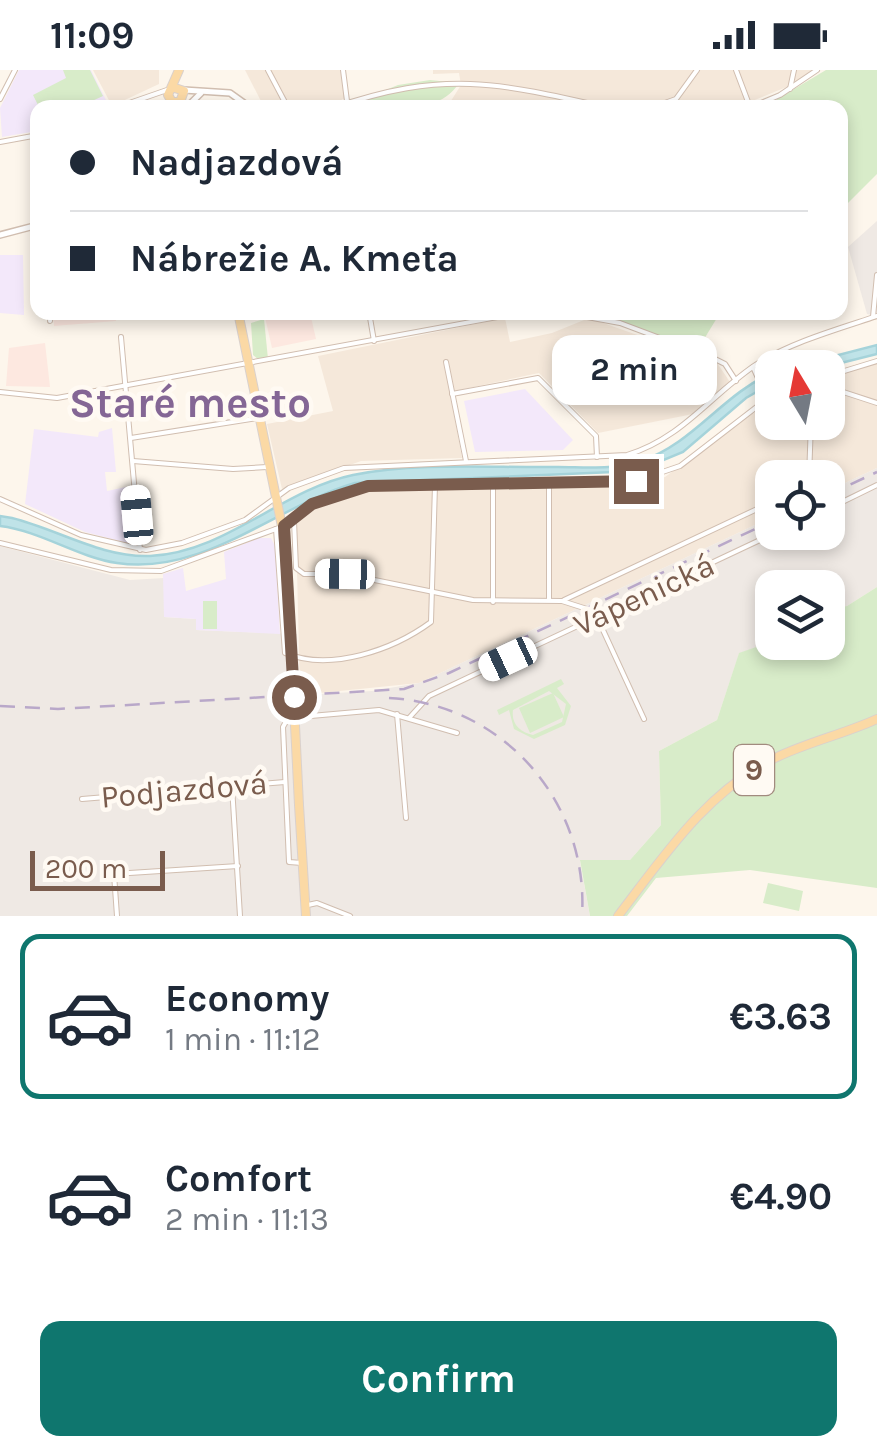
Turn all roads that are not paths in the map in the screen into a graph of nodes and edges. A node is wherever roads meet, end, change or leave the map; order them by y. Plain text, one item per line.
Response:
1 (16, 70) edge
2 (179, 70) edge
3 (268, 70) edge
4 (343, 70) edge
5 (698, 70) edge
6 (794, 70) edge
7 (817, 70) edge
8 (738, 71) edge
9 (790, 89) junction
10 (147, 96) junction
11 (0, 98) edge
12 (177, 98) edge
13 (136, 100) edge
14 (240, 100) edge
15 (284, 100) edge
16 (347, 100) edge
17 (350, 100) edge
18 (571, 100) edge
19 (673, 100) edge
20 (747, 100) edge
21 (765, 100) edge
22 (30, 136) edge
23 (0, 142) edge
24 (30, 228) edge
25 (0, 234) edge
26 (877, 276) edge
27 (875, 317) edge
28 (242, 320) edge
29 (370, 320) edge
30 (483, 320) edge
31 (607, 320) edge
32 (121, 337) dead end
33 (374, 341) junction
34 (877, 361) edge
35 (446, 362) dead end
36 (250, 364) junction
37 (753, 367) junction
38 (845, 371) edge
39 (755, 372) edge
40 (736, 381) junction
41 (125, 388) junction
42 (0, 392) edge
43 (845, 393) edge
44 (452, 394) junction
45 (877, 403) edge
46 (755, 405) edge
47 (262, 417) junction
48 (130, 438) junction
49 (597, 457) junction
50 (132, 461) junction
51 (466, 462) junction
52 (272, 466) junction
53 (550, 482) junction
54 (493, 483) junction
55 (435, 484) junction
56 (877, 486) edge
57 (0, 499) edge
58 (279, 501) junction
59 (845, 501) edge
60 (755, 510) edge
61 (294, 520) junction
62 (281, 525) junction
63 (288, 542) junction
64 (755, 542) edge
65 (0, 543) edge
66 (140, 550) junction
67 (434, 591) junction
68 (549, 600) junction
69 (562, 601) junction
70 (493, 602) junction
71 (597, 617) junction
72 (397, 714) junction
73 (409, 718) junction
74 (644, 719) dead end
75 (877, 719) edge
76 (457, 733) dead end
77 (286, 782) junction
78 (232, 786) junction
79 (82, 799) dead end
80 (406, 818) dead end
81 (302, 863) junction
82 (238, 866) junction
83 (303, 882) junction
84 (316, 903) junction
85 (304, 913) edge
86 (117, 916) edge
87 (240, 916) edge
88 (350, 916) edge
89 (618, 916) edge

1 - 11 street
2 - 12 main road
3 - 15 street
4 - 16 street
5 - 19 street
6 - 9 street
7 - 9 street
8 - 20 street
9 - 21 street
10 - 12 street
10 - 12 street
10 - 13 street
12 - 14 street
17 - 18 street
22 - 23 street
24 - 25 street
26 - 27 street
27 - 37 street
28 - 36 main road
29 - 33 street
30 - 33 street
31 - 40 street
32 - 41 street
33 - 36 street
34 - 38 street
35 - 44 street
36 - 41 street
36 - 47 main road
37 - 39 street
37 - 40 street
40 - 49 street
41 - 42 street
41 - 48 street
43 - 45 street
44 - 49 street
44 - 51 street
46 - 53 street
47 - 48 street
47 - 52 main road
48 - 50 street
49 - 51 street
50 - 52 street
50 - 66 street
51 - 58 street
52 - 58 main road
53 - 54 street
53 - 68 street
54 - 55 street
54 - 70 street
55 - 61 street
55 - 67 street
56 - 59 street
57 - 66 street
58 - 62 main road
58 - 66 street
60 - 69 street
61 - 62 street
61 - 63 street
62 - 63 main road
62 - 65 street
62 - 67 street
63 - 67 street
63 - 81 main road, bridge
64 - 71 street, Vápenická
67 - 70 street
68 - 69 street
68 - 70 street
69 - 71 street
71 - 73 street, Vápenická
71 - 74 street
72 - 73 street
72 - 77 street
72 - 80 street
73 - 76 street
75 - 89 main road, 9
77 - 78 street, Podjazdová
77 - 81 street
78 - 79 street, Podjazdová
78 - 82 street
81 - 83 main road
82 - 86 street
82 - 87 street
83 - 84 street
83 - 85 main road
84 - 85 street
84 - 88 street

